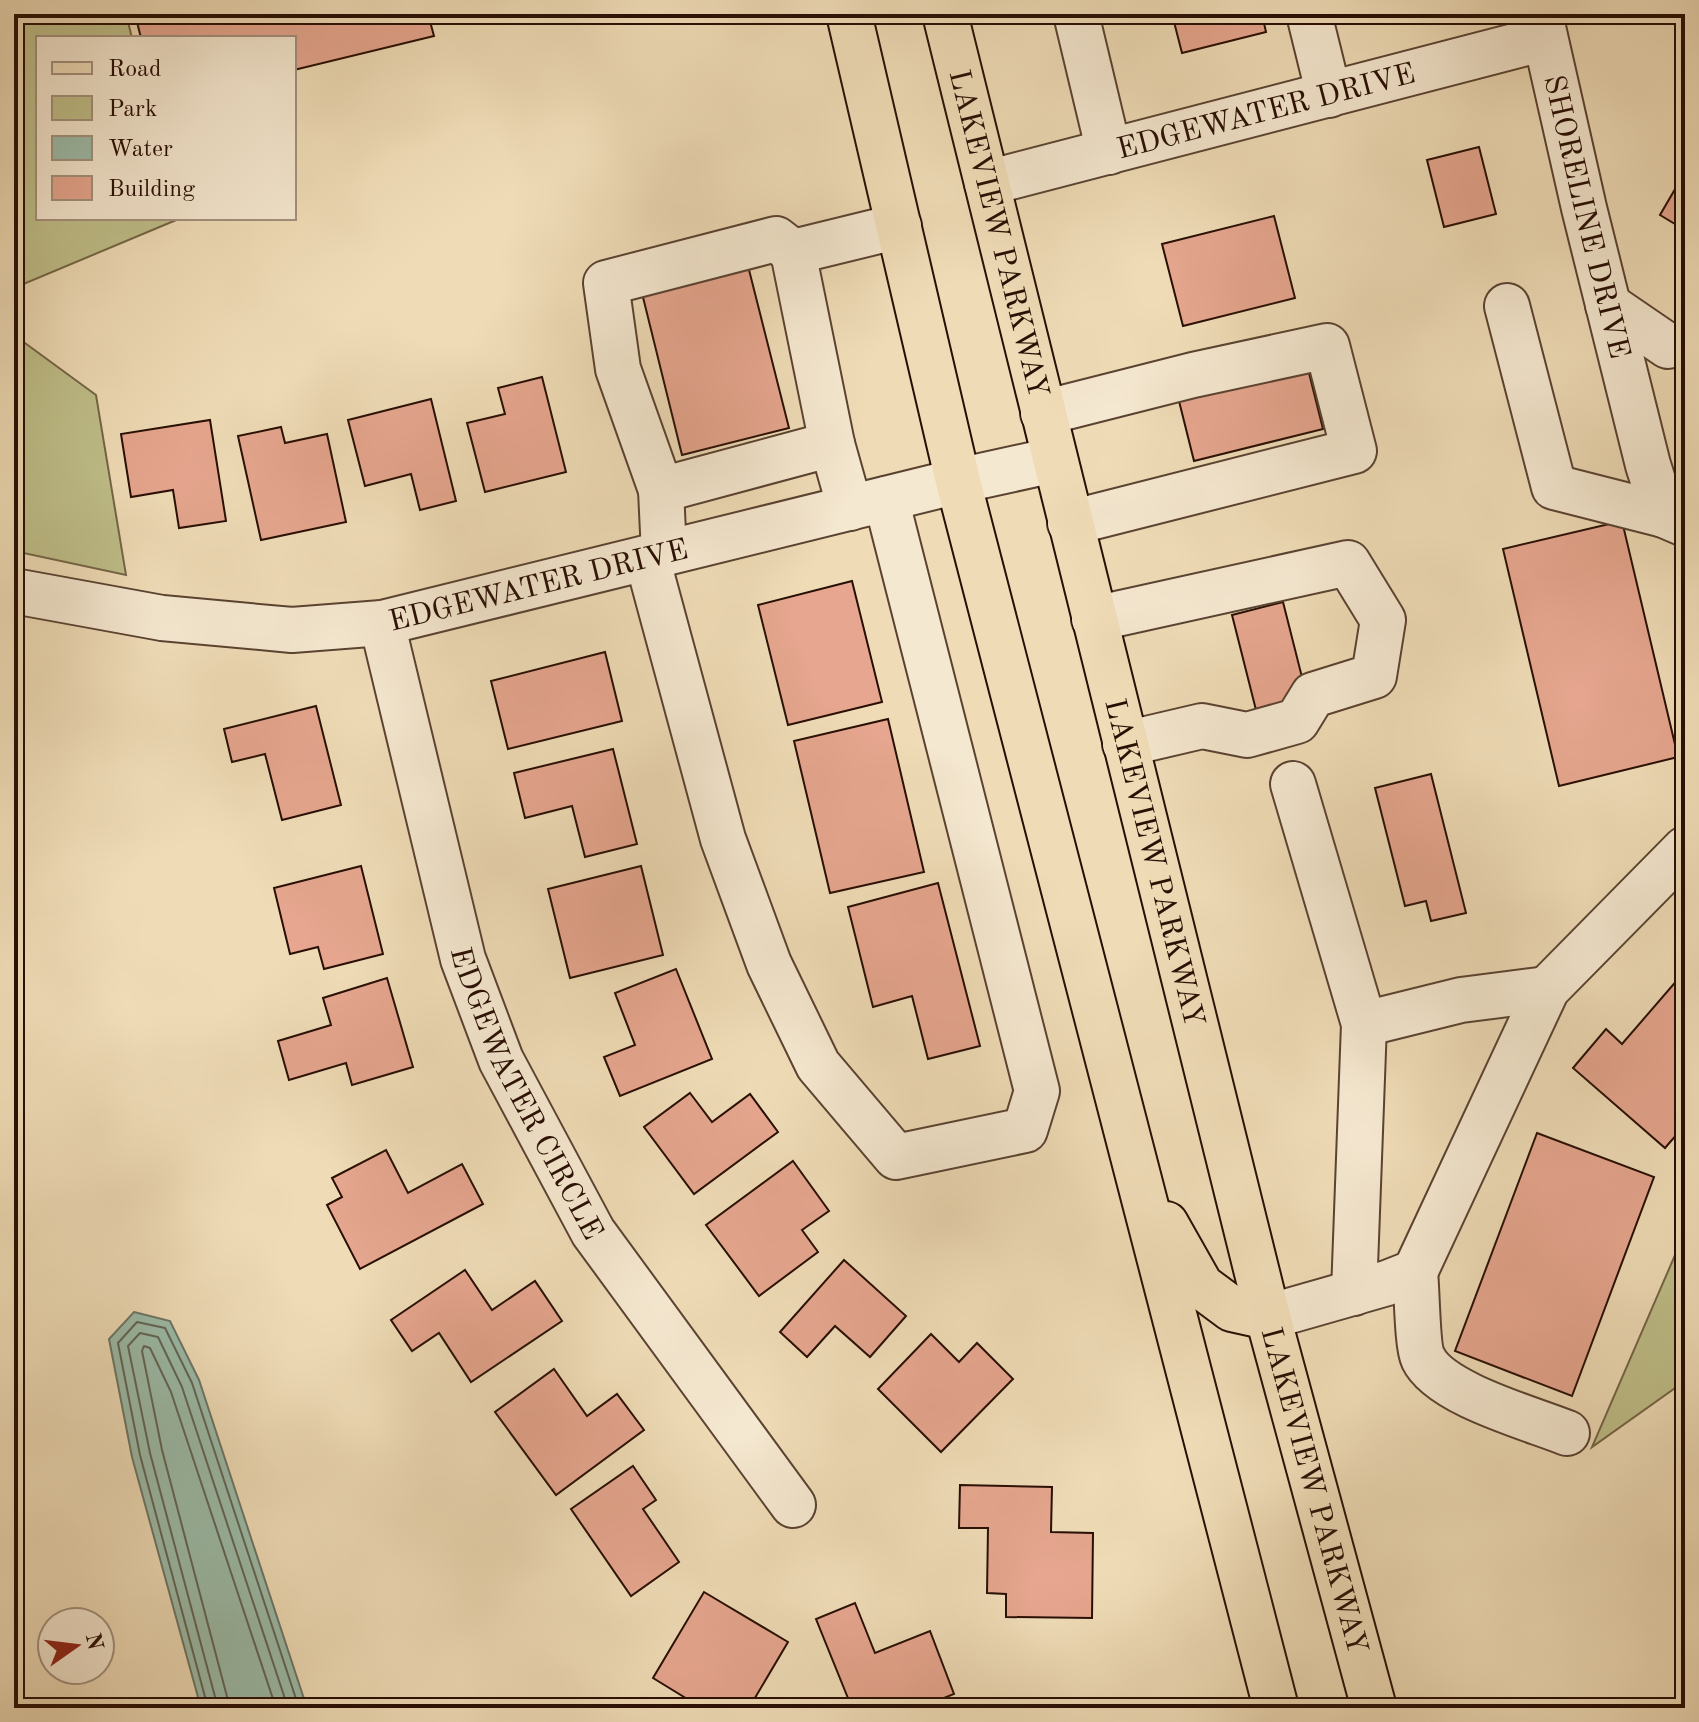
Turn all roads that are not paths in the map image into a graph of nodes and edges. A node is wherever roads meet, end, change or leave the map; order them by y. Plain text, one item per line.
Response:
1 (849, 14) edge
2 (945, 14) edge
3 (1076, 14) edge
4 (1309, 14) edge
5 (1542, 26) edge
6 (1329, 95) junction
7 (1109, 152) junction
8 (987, 183) junction
9 (899, 226) junction
10 (793, 252) junction
11 (1608, 305) junction
12 (1507, 306) dead end
13 (1668, 346) dead end
14 (1043, 413) junction
15 (832, 444) junction
16 (1054, 460) junction
17 (958, 481) junction
18 (661, 490) junction
19 (868, 503) junction
20 (1675, 520) edge
21 (1070, 523) junction
22 (656, 556) junction
23 (14, 591) edge
24 (1094, 619) junction
25 (382, 623) junction
26 (1125, 744) junction
27 (1293, 784) dead end
28 (1685, 849) edge
29 (1547, 989) junction
30 (1364, 1024) junction
31 (1112, 1075) junction
32 (1385, 1283) junction
33 (1268, 1317) junction
34 (1567, 1433) dead end
35 (793, 1505) dead end
36 (1276, 1708) edge
37 (1374, 1708) edge

1 - 9 main road
2 - 8 main road, LAKEVIEW PARKWAY
3 - 7 street
4 - 6 street
5 - 6 street, EDGEWATER DRIVE
5 - 11 street, SHORELINE DRIVE
6 - 7 street, EDGEWATER DRIVE
7 - 8 street, EDGEWATER DRIVE
8 - 14 main road, LAKEVIEW PARKWAY
9 - 10 street
9 - 17 main road
10 - 15 street
10 - 18 street
11 - 13 street
11 - 20 street, SHORELINE DRIVE
12 - 20 street
14 - 16 main road, LAKEVIEW PARKWAY
14 - 21 street
15 - 18 street
15 - 19 street
16 - 17 street, EDGEWATER DRIVE
16 - 21 main road, LAKEVIEW PARKWAY
17 - 19 street, EDGEWATER DRIVE
17 - 31 main road
18 - 22 street
19 - 22 street, EDGEWATER DRIVE
19 - 22 street
21 - 24 main road, LAKEVIEW PARKWAY
22 - 25 street, EDGEWATER DRIVE
23 - 25 street, EDGEWATER DRIVE
24 - 26 main road, LAKEVIEW PARKWAY
24 - 26 street
25 - 35 street, EDGEWATER CIRCLE
26 - 33 main road, LAKEVIEW PARKWAY
27 - 30 street
28 - 29 street
29 - 30 street
29 - 32 street
30 - 32 street
31 - 33 main road
31 - 36 main road
32 - 33 street
32 - 34 street
33 - 37 main road, LAKEVIEW PARKWAY

